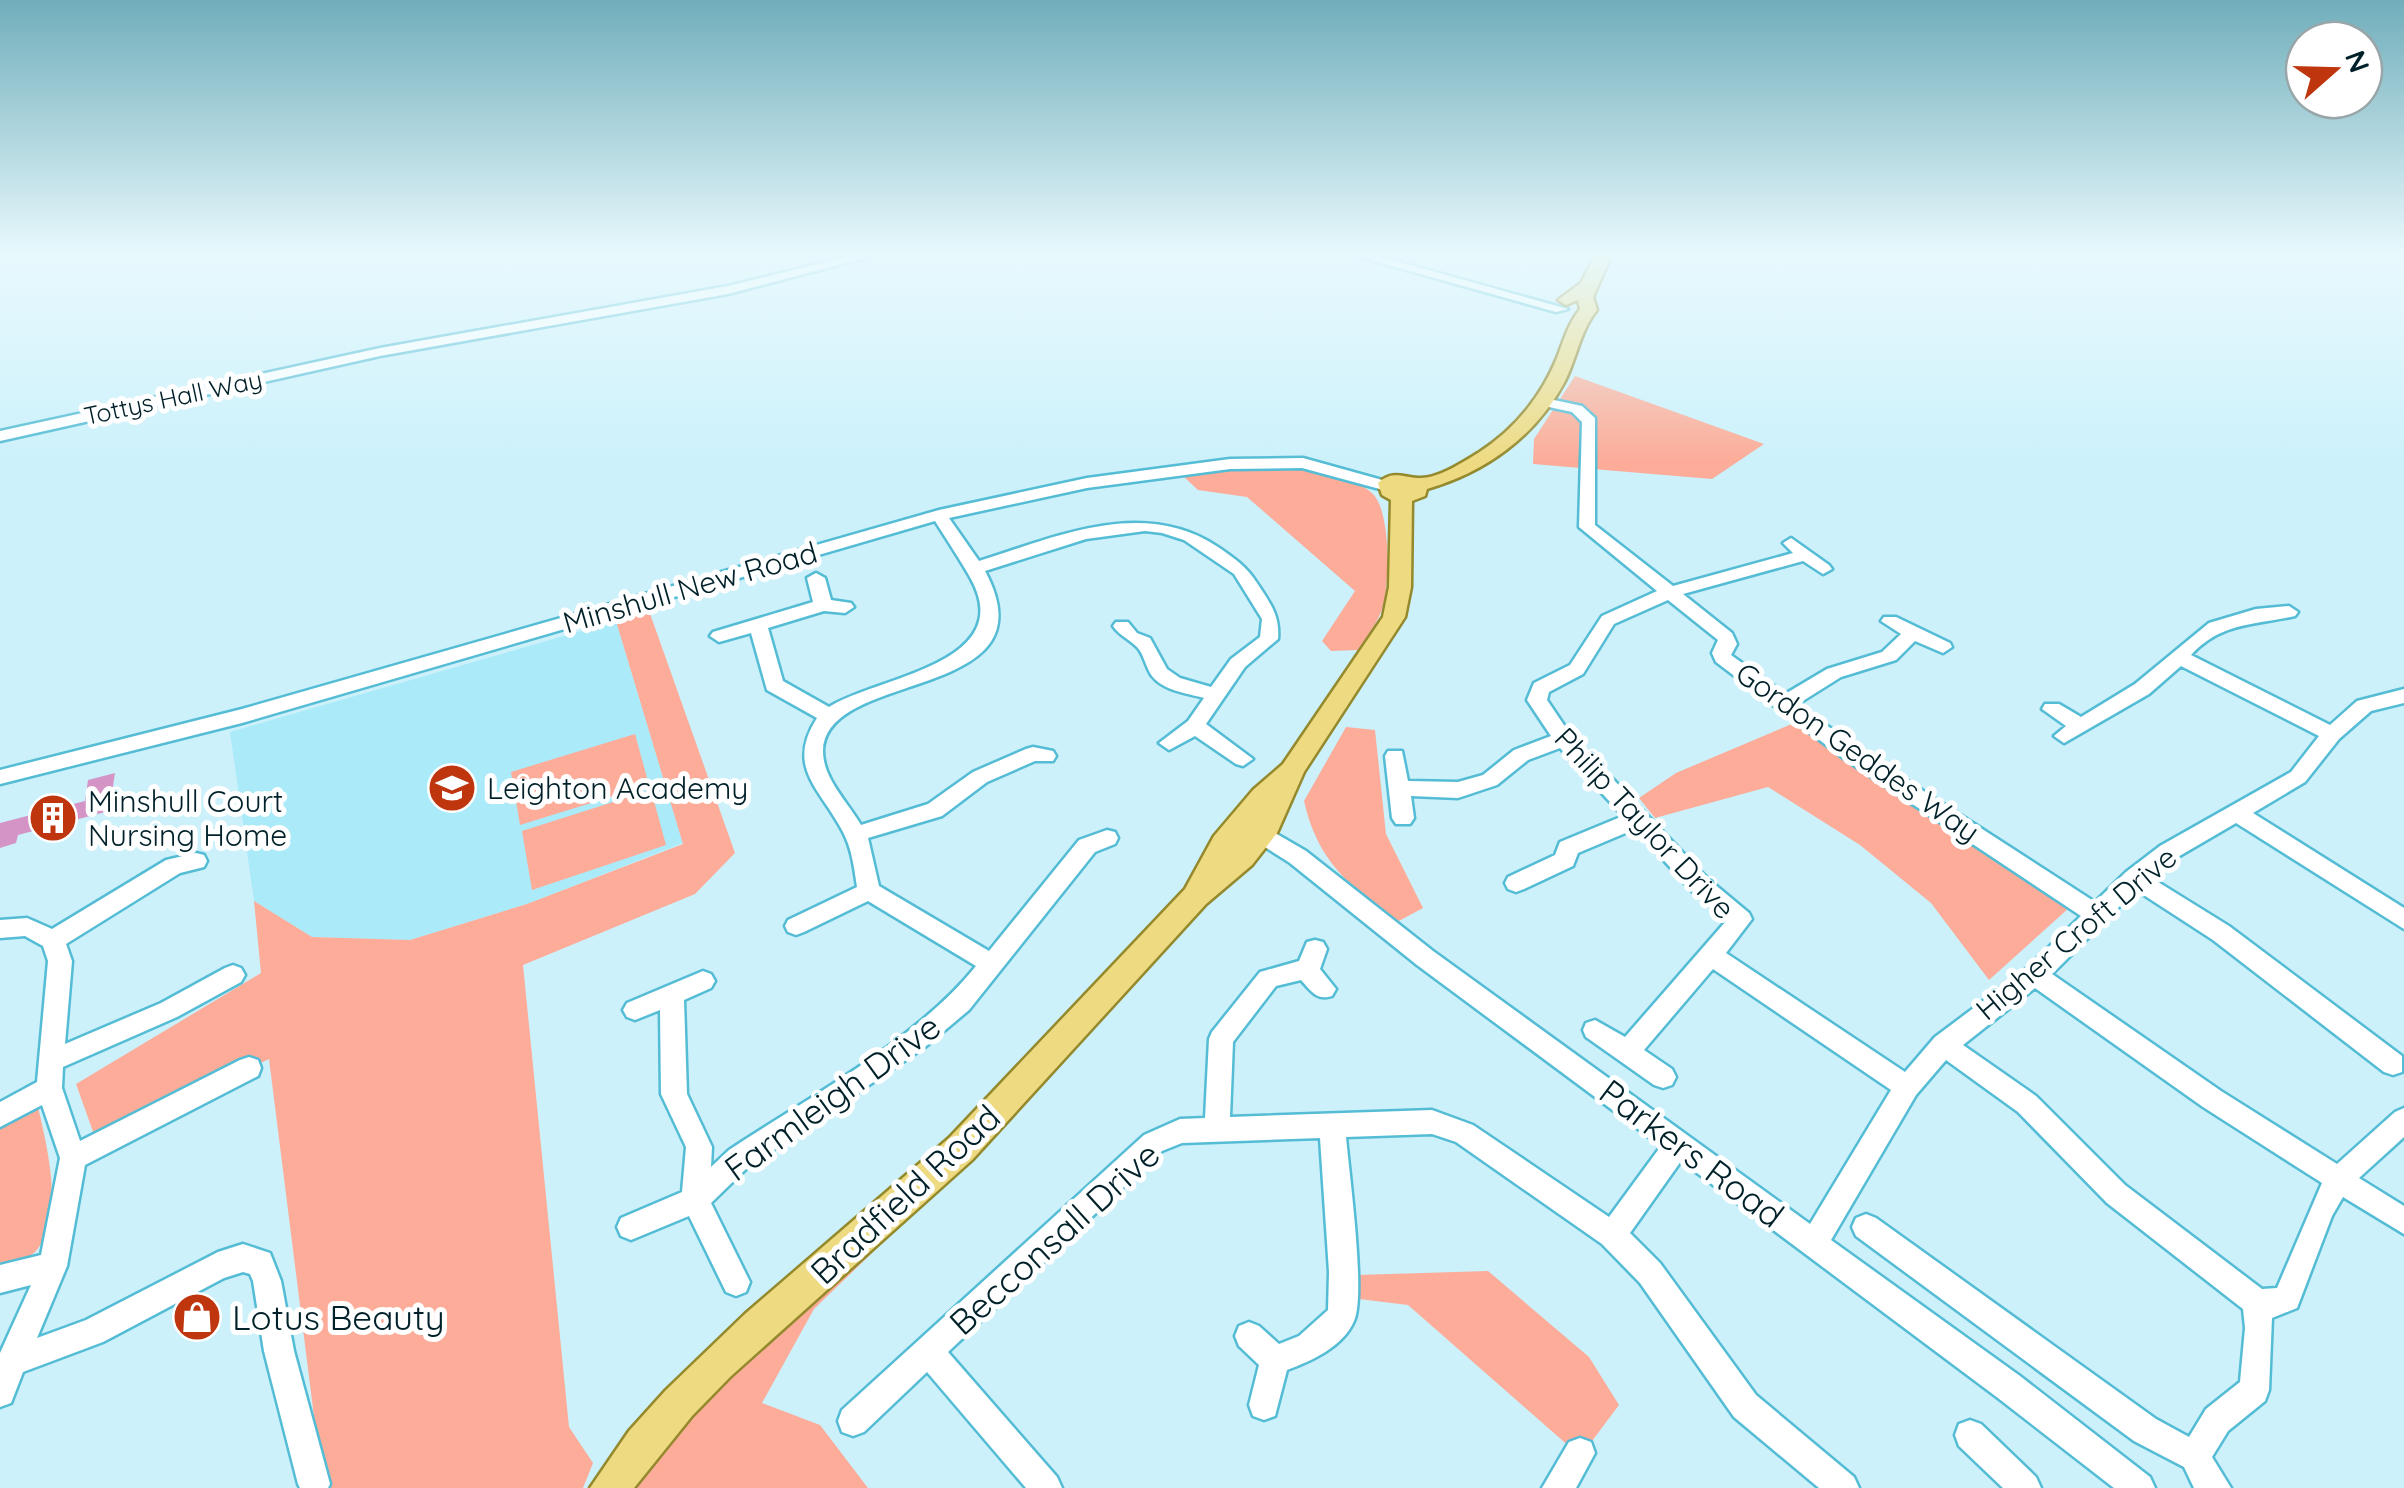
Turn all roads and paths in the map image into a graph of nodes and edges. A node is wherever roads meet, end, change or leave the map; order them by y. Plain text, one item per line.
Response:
1 (544, 323) edge
2 (1571, 323) edge
3 (1577, 323) edge
4 (1574, 330) junction
5 (1540, 401) junction
6 (0, 436) edge
7 (1402, 489) junction
8 (939, 515) junction
9 (1823, 568) dead end
10 (973, 569) junction
11 (816, 578) dead end
12 (1669, 595) junction
13 (823, 605) junction
14 (845, 606) dead end
15 (2289, 612) dead end
16 (1890, 621) dead end
17 (758, 625) junction
18 (1912, 632) junction
19 (719, 636) dead end
20 (1122, 636) dead end
21 (1944, 647) dead end
22 (2178, 656) junction
23 (1218, 696) junction
24 (2404, 696) edge
25 (1784, 704) junction
26 (2052, 709) dead end
27 (828, 714) junction
28 (1195, 726) junction
29 (2332, 734) junction
30 (1563, 739) junction
31 (1169, 743) dead end
32 (1035, 752) dead end
33 (1396, 756) dead end
34 (1242, 759) dead end
35 (0, 776) edge
36 (1400, 788) junction
37 (2236, 812) junction
38 (1403, 818) dead end
39 (1638, 819) junction
40 (1252, 828) junction
41 (856, 834) junction
42 (1089, 840) dead end
43 (181, 860) dead end
44 (2134, 878) junction
45 (1516, 883) dead end
46 (869, 891) junction
47 (2095, 914) junction
48 (2404, 920) edge
49 (796, 926) dead end
50 (0, 929) edge
51 (54, 940) junction
52 (1711, 955) junction
53 (992, 964) junction
54 (1315, 969) dead end
55 (233, 975) dead end
56 (2035, 975) junction
57 (703, 981) dead end
58 (672, 994) junction
59 (636, 1010) dead end
60 (1595, 1030) dead end
61 (1944, 1044) junction
62 (1629, 1050) junction
63 (54, 1060) junction
64 (2389, 1066) edge
65 (249, 1068) dead end
66 (1663, 1077) dead end
67 (49, 1088) junction
68 (1907, 1088) junction
69 (0, 1115) edge
70 (2404, 1120) edge
71 (1332, 1124) junction
72 (1217, 1132) junction
73 (1678, 1144) junction
74 (73, 1158) junction
75 (2338, 1180) junction
76 (694, 1200) junction
77 (2404, 1221) edge
78 (631, 1227) dead end
79 (1866, 1228) dead end
80 (1612, 1235) junction
81 (1814, 1243) junction
82 (54, 1266) junction
83 (0, 1279) edge
84 (736, 1282) dead end
85 (2263, 1303) junction
86 (1249, 1336) dead end
87 (928, 1352) junction
88 (1275, 1360) junction
89 (12, 1362) junction
90 (0, 1392) edge
91 (1264, 1405) dead end
92 (853, 1420) dead end
93 (1970, 1435) dead end
94 (1580, 1453) dead end
95 (2196, 1456) junction
96 (314, 1484) dead end
97 (610, 1488) edge
98 (1046, 1488) edge
99 (1558, 1488) edge
100 (1843, 1488) edge
101 (2025, 1488) edge
102 (2139, 1488) edge
103 (2215, 1488) edge

1 - 6 street, Tottys Hall Way
2 - 4 main road
3 - 4 main road
4 - 5 main road
5 - 7 main road
5 - 12 street, Gordon Geddes Way
7 - 8 street, Minshull New Road
7 - 40 main road, Bradfield Road
8 - 10 street
8 - 35 street, Minshull New Road
9 - 12 street, Philip Taylor Drive
10 - 23 street
10 - 27 street
11 - 13 street
12 - 25 street, Gordon Geddes Way
12 - 30 street, Philip Taylor Drive
13 - 14 street
13 - 17 street
15 - 22 street
16 - 18 street
17 - 19 street
17 - 27 street
18 - 21 street
18 - 25 street
20 - 23 street
22 - 26 street
22 - 29 street
23 - 28 street
24 - 29 street, Higher Croft Drive
25 - 47 street, Gordon Geddes Way
27 - 41 street
28 - 31 street
28 - 34 street
29 - 37 street, Higher Croft Drive
30 - 36 street
30 - 39 street, Philip Taylor Drive
32 - 41 street
33 - 36 street
36 - 38 street
37 - 44 street, Higher Croft Drive
37 - 48 street
39 - 45 street
39 - 52 street, Philip Taylor Drive
40 - 73 street, Parkers Road
40 - 97 main road, Bradfield Road
41 - 46 street
42 - 53 street, Farmleigh Drive
43 - 51 street
44 - 47 street, Higher Croft Drive
44 - 64 street
46 - 49 street
46 - 53 street
47 - 56 street, Higher Croft Drive
50 - 51 street
51 - 63 street
52 - 62 street, Philip Taylor Drive
52 - 68 street
53 - 76 street, Farmleigh Drive
54 - 72 street
55 - 63 street
56 - 61 street, Higher Croft Drive
56 - 75 street
57 - 58 street
58 - 59 street
58 - 76 street
60 - 62 street
61 - 68 street, Higher Croft Drive
61 - 85 street
62 - 66 street
63 - 67 street
65 - 74 street
67 - 69 street
67 - 74 street
68 - 81 street, Higher Croft Drive
70 - 75 street
71 - 72 street, Becconsall Drive
71 - 80 street, Becconsall Drive
71 - 88 street
72 - 87 street, Becconsall Drive
73 - 80 street
73 - 81 street, Parkers Road
74 - 82 street
75 - 77 street
75 - 85 street
76 - 78 street, Farmleigh Drive
76 - 84 street, Farmleigh Drive
79 - 95 street
80 - 100 street, Becconsall Drive
81 - 102 street, Parkers Road
82 - 83 street
82 - 89 street
85 - 95 street
86 - 88 street
87 - 92 street, Becconsall Drive
87 - 98 street
88 - 91 street
89 - 90 street
89 - 96 street
93 - 101 street
94 - 99 street
95 - 103 street

